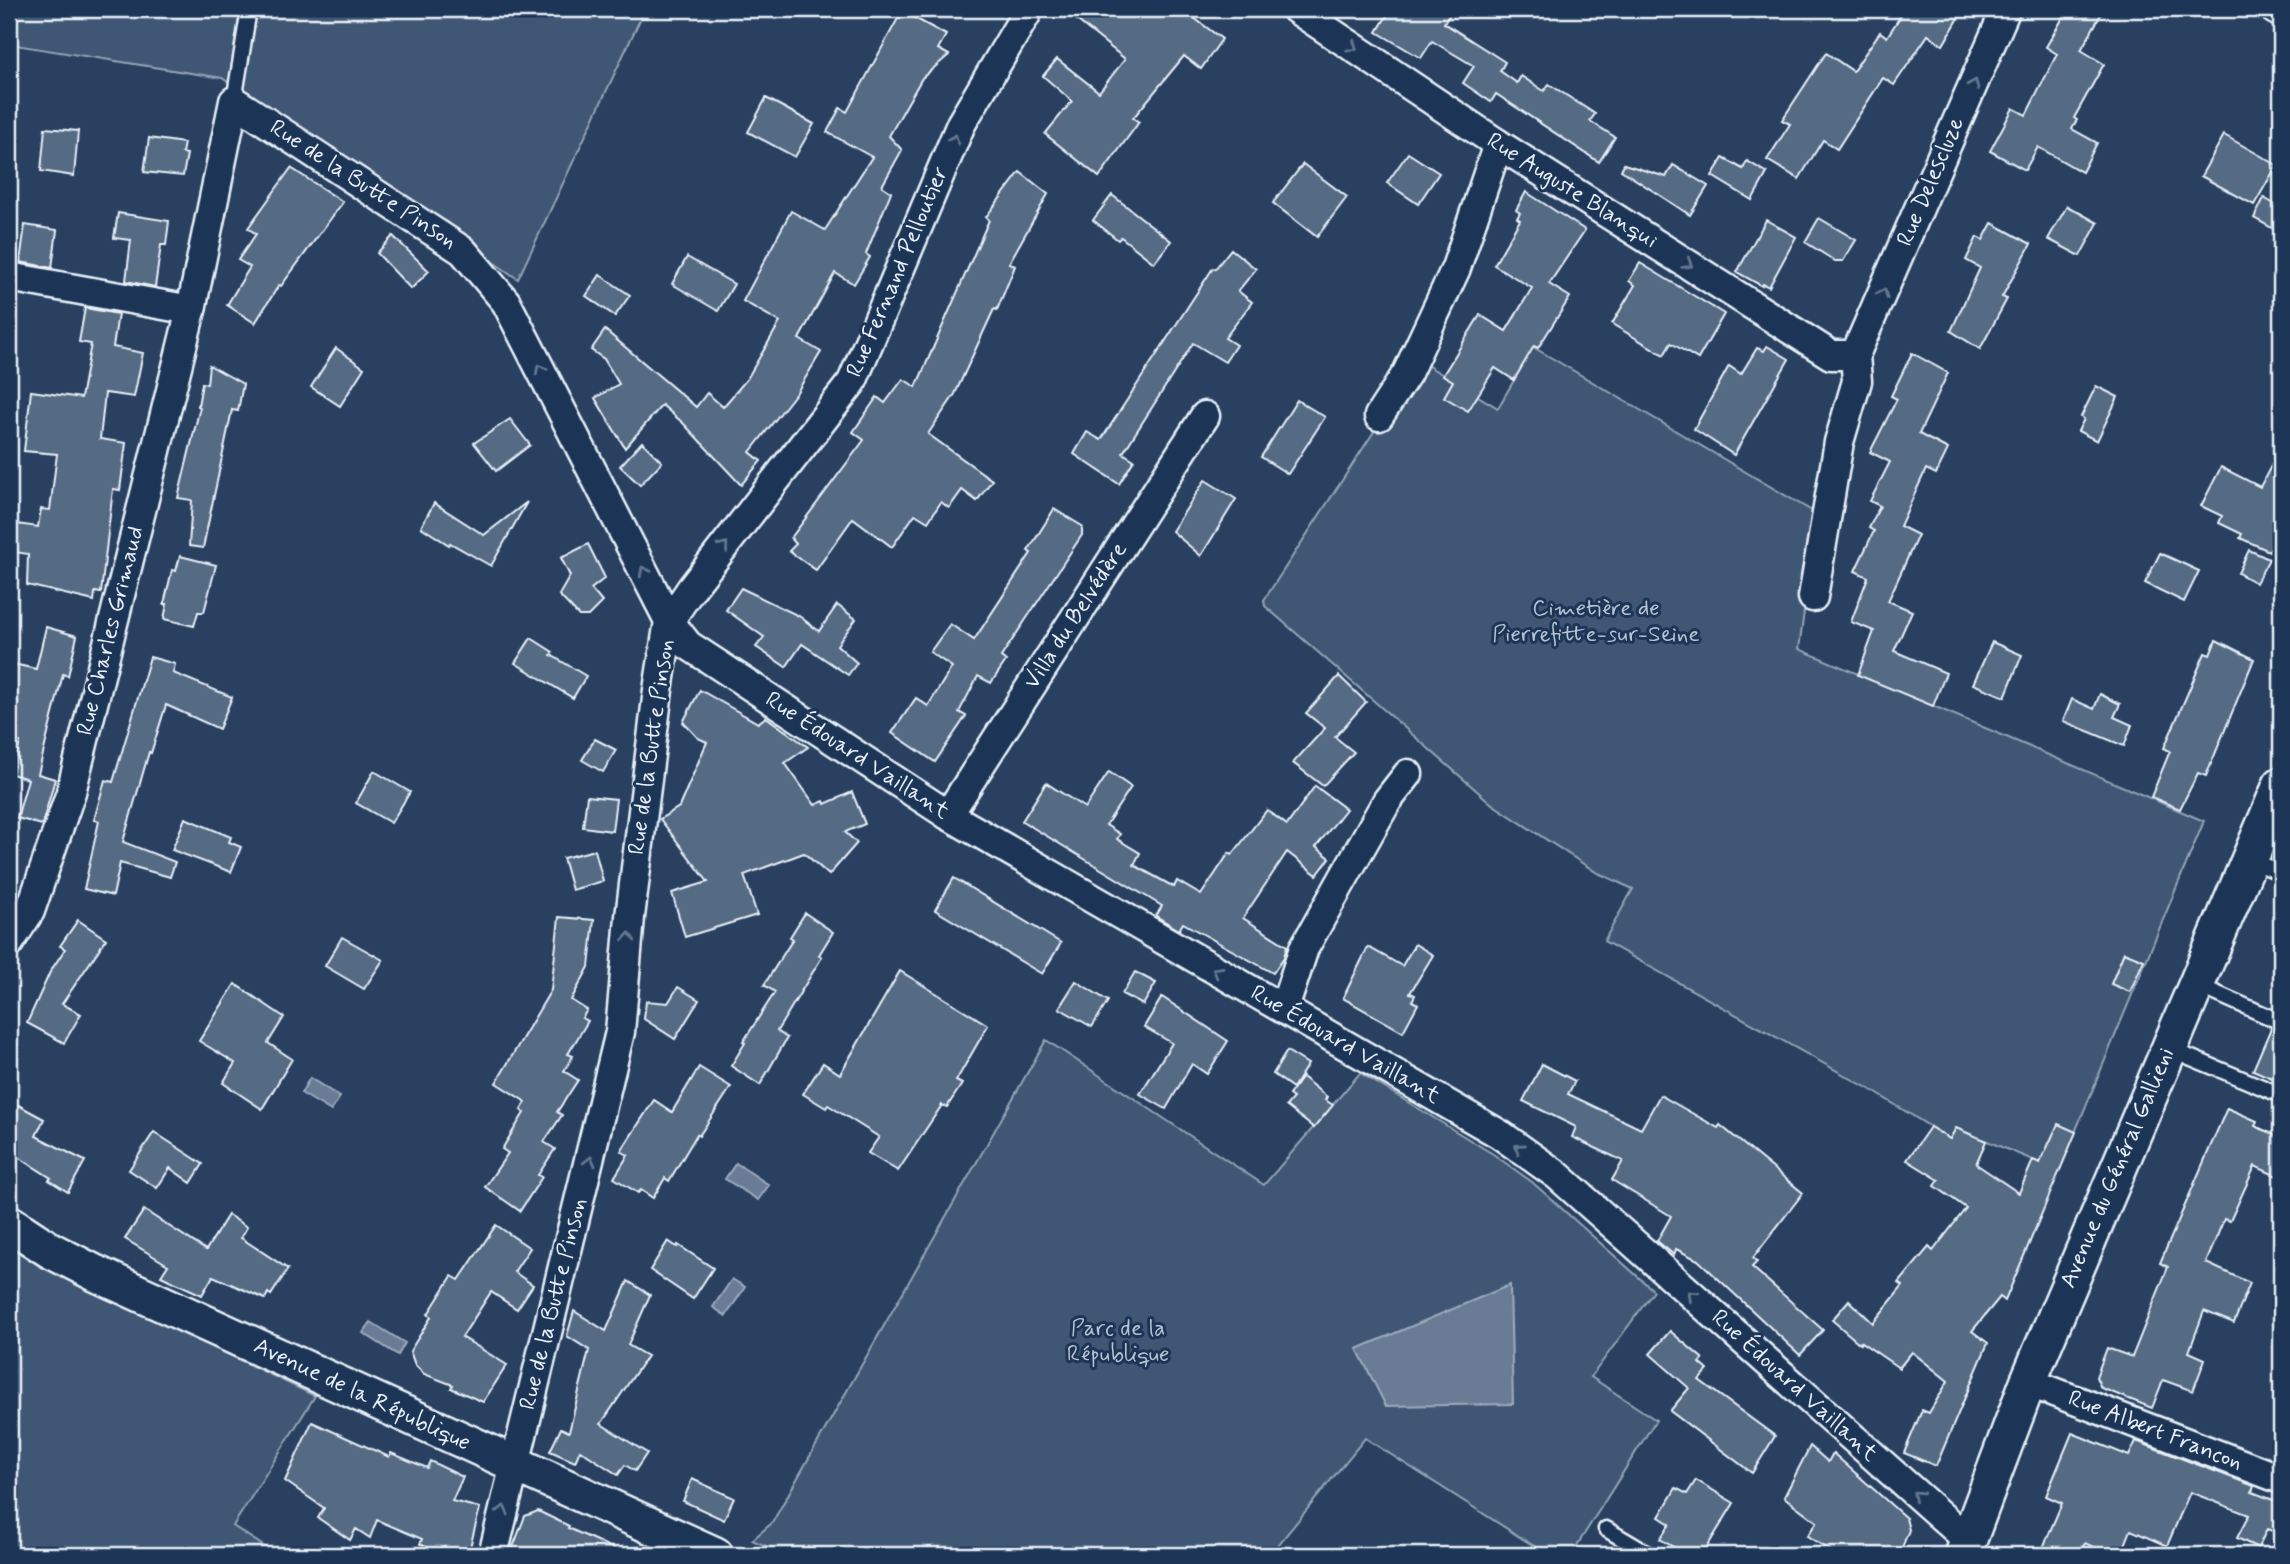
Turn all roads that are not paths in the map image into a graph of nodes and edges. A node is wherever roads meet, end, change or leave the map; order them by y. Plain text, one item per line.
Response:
1 (249, 9) edge
2 (1029, 9) edge
3 (1296, 9) edge
4 (2006, 9) edge
5 (2274, 9) edge
6 (2281, 13) edge
7 (234, 102) junction
8 (1498, 144) junction
9 (9, 277) edge
10 (191, 310) junction
11 (1855, 355) junction
12 (1205, 416) dead end
13 (1380, 416) dead end
14 (1814, 597) dead end
15 (669, 621) junction
16 (1408, 774) dead end
17 (2281, 785) edge
18 (948, 816) junction
19 (2248, 860) junction
20 (2281, 873) edge
21 (9, 943) edge
22 (2196, 984) junction
23 (1284, 1009) junction
24 (2281, 1022) edge
25 (2169, 1049) junction
26 (2281, 1095) edge
27 (10, 1225) edge
28 (2028, 1382) junction
29 (514, 1465) junction
30 (2281, 1479) edge
31 (1606, 1528) dead end
32 (1965, 1548) edge
33 (493, 1555) edge
34 (715, 1555) edge
35 (1650, 1555) edge

1 - 7 lane, Rue Charles Grimaud
15 -> 2 street, Rue Fernand Pelloutier
3 -> 8 street, Rue Auguste Blanqui
11 -> 4 street, Rue Delescluze
5 - 6 street
7 - 10 street, Rue Charles Grimaud
15 -> 7 street, Rue de la Butte Pinson
8 -> 11 street, Rue Auguste Blanqui
8 - 13 street
9 - 10 street
10 - 21 street, Rue Charles Grimaud
11 - 14 street
12 - 18 street, Villa du Belvédère
15 - 18 street, Rue Édouard Vaillant
29 -> 15 street, Rue de la Butte Pinson
16 - 23 street
17 - 19 street, Avenue du Général Gallieni
23 -> 18 street, Rue Édouard Vaillant
19 - 20 lane
19 - 22 street, Avenue du Général Gallieni
22 - 24 lane
22 - 25 street, Avenue du Général Gallieni
32 -> 23 street, Rue Édouard Vaillant
25 - 26 lane
25 - 28 street, Avenue du Général Gallieni
27 - 29 street, Avenue de la République
28 - 30 street, Rue Albert Francon
28 - 32 street, Avenue du Général Gallieni
33 -> 29 street, Rue de la Butte Pinson
29 - 34 street, Avenue de la République
31 - 35 lane

